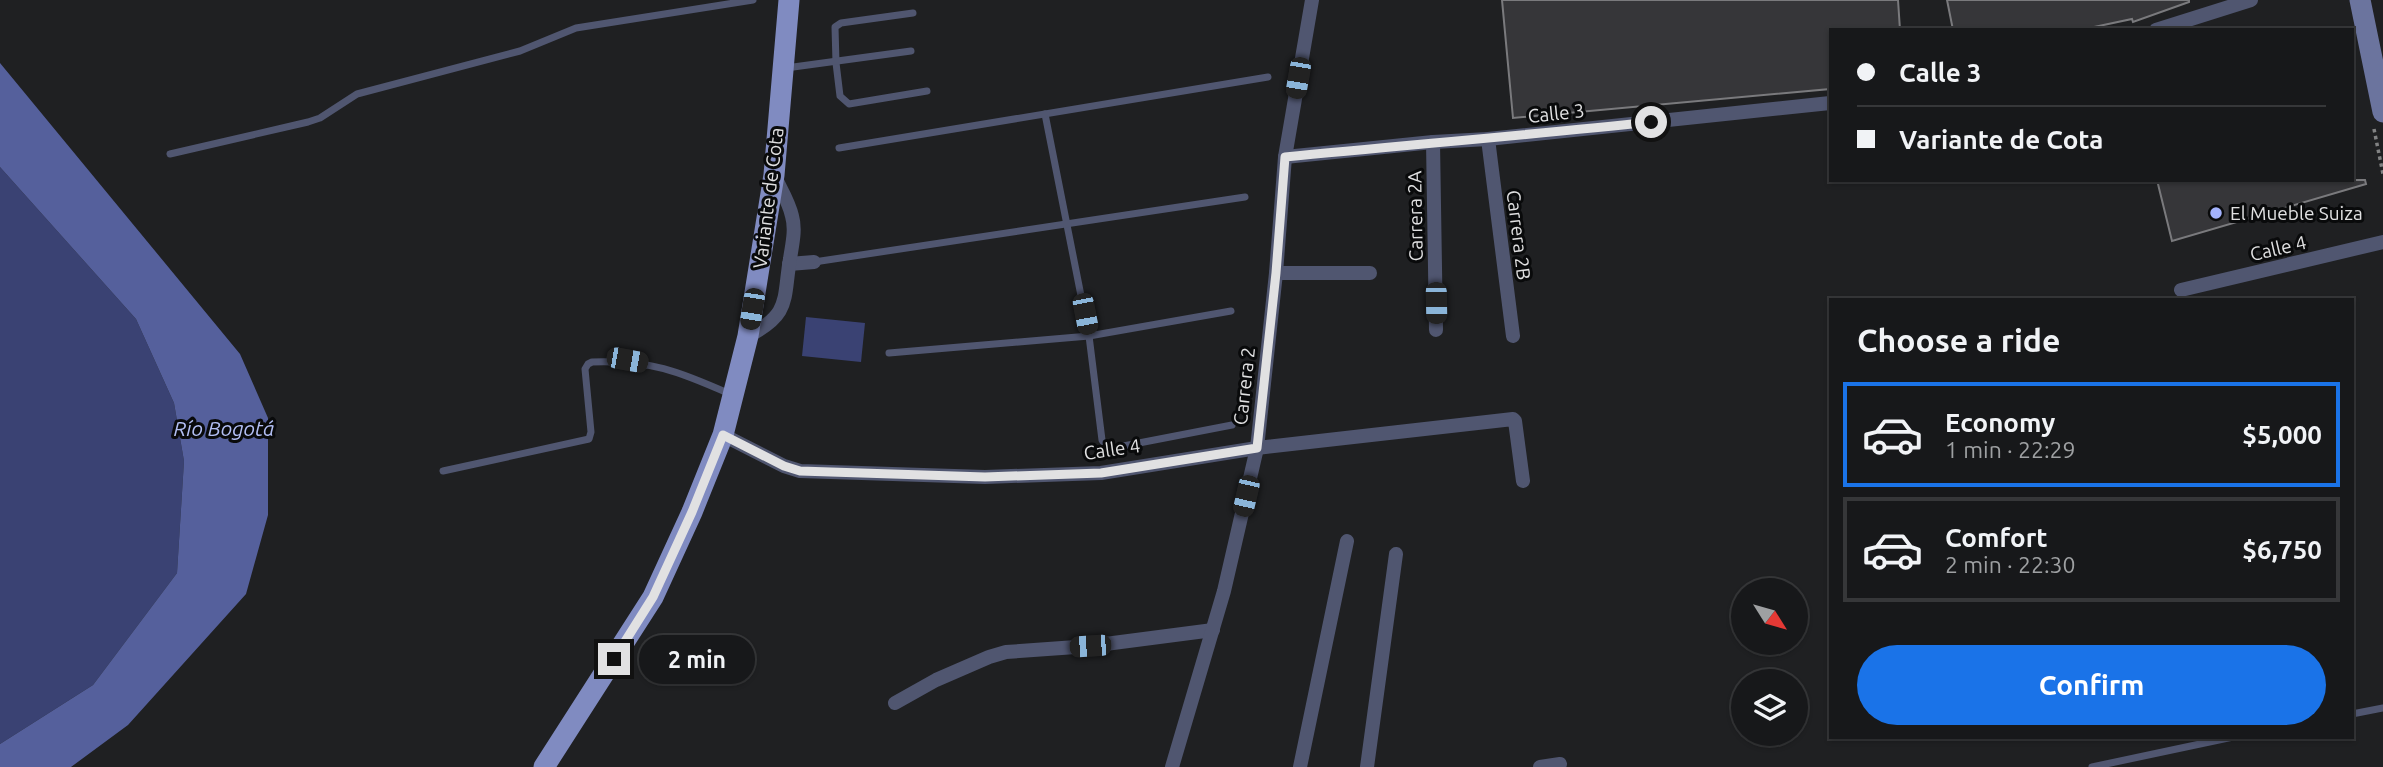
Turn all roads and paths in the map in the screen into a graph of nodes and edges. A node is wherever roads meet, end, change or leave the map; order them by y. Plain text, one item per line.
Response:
1 (753, 0) edge
2 (789, 0) edge
3 (1312, 0) edge
4 (2251, 0) edge
5 (2360, 0) edge
6 (913, 13) dead end
7 (2162, 28) edge
8 (911, 51) dead end
9 (836, 63) junction
10 (782, 69) junction
11 (1268, 77) dead end
12 (927, 91) dead end
13 (1829, 103) edge
14 (2383, 112) edge
15 (1045, 114) junction
16 (1488, 139) junction
17 (1433, 142) junction
18 (839, 148) dead end
19 (170, 154) dead end
20 (1285, 157) junction
21 (774, 175) junction
22 (1245, 197) dead end
23 (1068, 223) junction
24 (2383, 242) edge
25 (814, 262) joint
26 (789, 264) junction
27 (1276, 273) junction
28 (1370, 273) dead end
29 (2181, 289) dead end
30 (1231, 311) dead end
31 (1436, 330) dead end
32 (748, 336) junction
33 (1089, 336) junction
34 (1513, 336) dead end
35 (889, 353) dead end
36 (733, 395) junction
37 (1232, 425) dead end
38 (723, 435) junction
39 (1257, 448) junction
40 (443, 471) dead end
41 (1523, 481) dead end
42 (1347, 541) dead end
43 (1396, 554) dead end
44 (1213, 630) junction
45 (895, 703) dead end
46 (2383, 708) edge
47 (2354, 714) edge
48 (2224, 739) edge
49 (1560, 764) dead end
50 (544, 767) edge
51 (1172, 767) edge
52 (1300, 767) edge
53 (1367, 767) edge
54 (1540, 767) edge
55 (2092, 767) edge

1 - 19 lane
2 - 10 main road, Variante de Cota
3 - 20 street, Carrera 2
4 - 7 street
5 - 14 main road
6 - 9 lane
8 - 9 lane
9 - 10 lane
9 - 12 lane
10 - 21 main road, Variante de Cota
11 - 15 lane
13 - 16 street, Calle 3
15 - 18 lane
15 - 23 lane
16 - 17 street, Calle 3
16 - 34 street, Carrera 2B
17 - 20 street, Calle 3
17 - 31 street, Carrera 2A
20 - 27 street, Carrera 2
21 - 26 street
21 - 32 main road, Variante de Cota
22 - 23 lane
23 - 25 lane
23 - 33 lane
24 - 29 street, Calle 4
25 - 26 street
26 - 32 street
27 - 28 street
27 - 39 street, Carrera 2
30 - 33 lane
32 - 36 main road, Variante de Cota
33 - 35 lane
33 - 37 lane
36 - 38 main road, Variante de Cota
36 - 40 lane
38 - 39 street, Calle 4
38 - 50 main road, Variante de Cota
39 - 41 street, Calle 4
39 - 44 street, Carrera 2
42 - 52 street
43 - 53 street
44 - 45 street
44 - 51 street, Carrera 2
46 - 47 lane
48 - 55 lane
49 - 54 street

